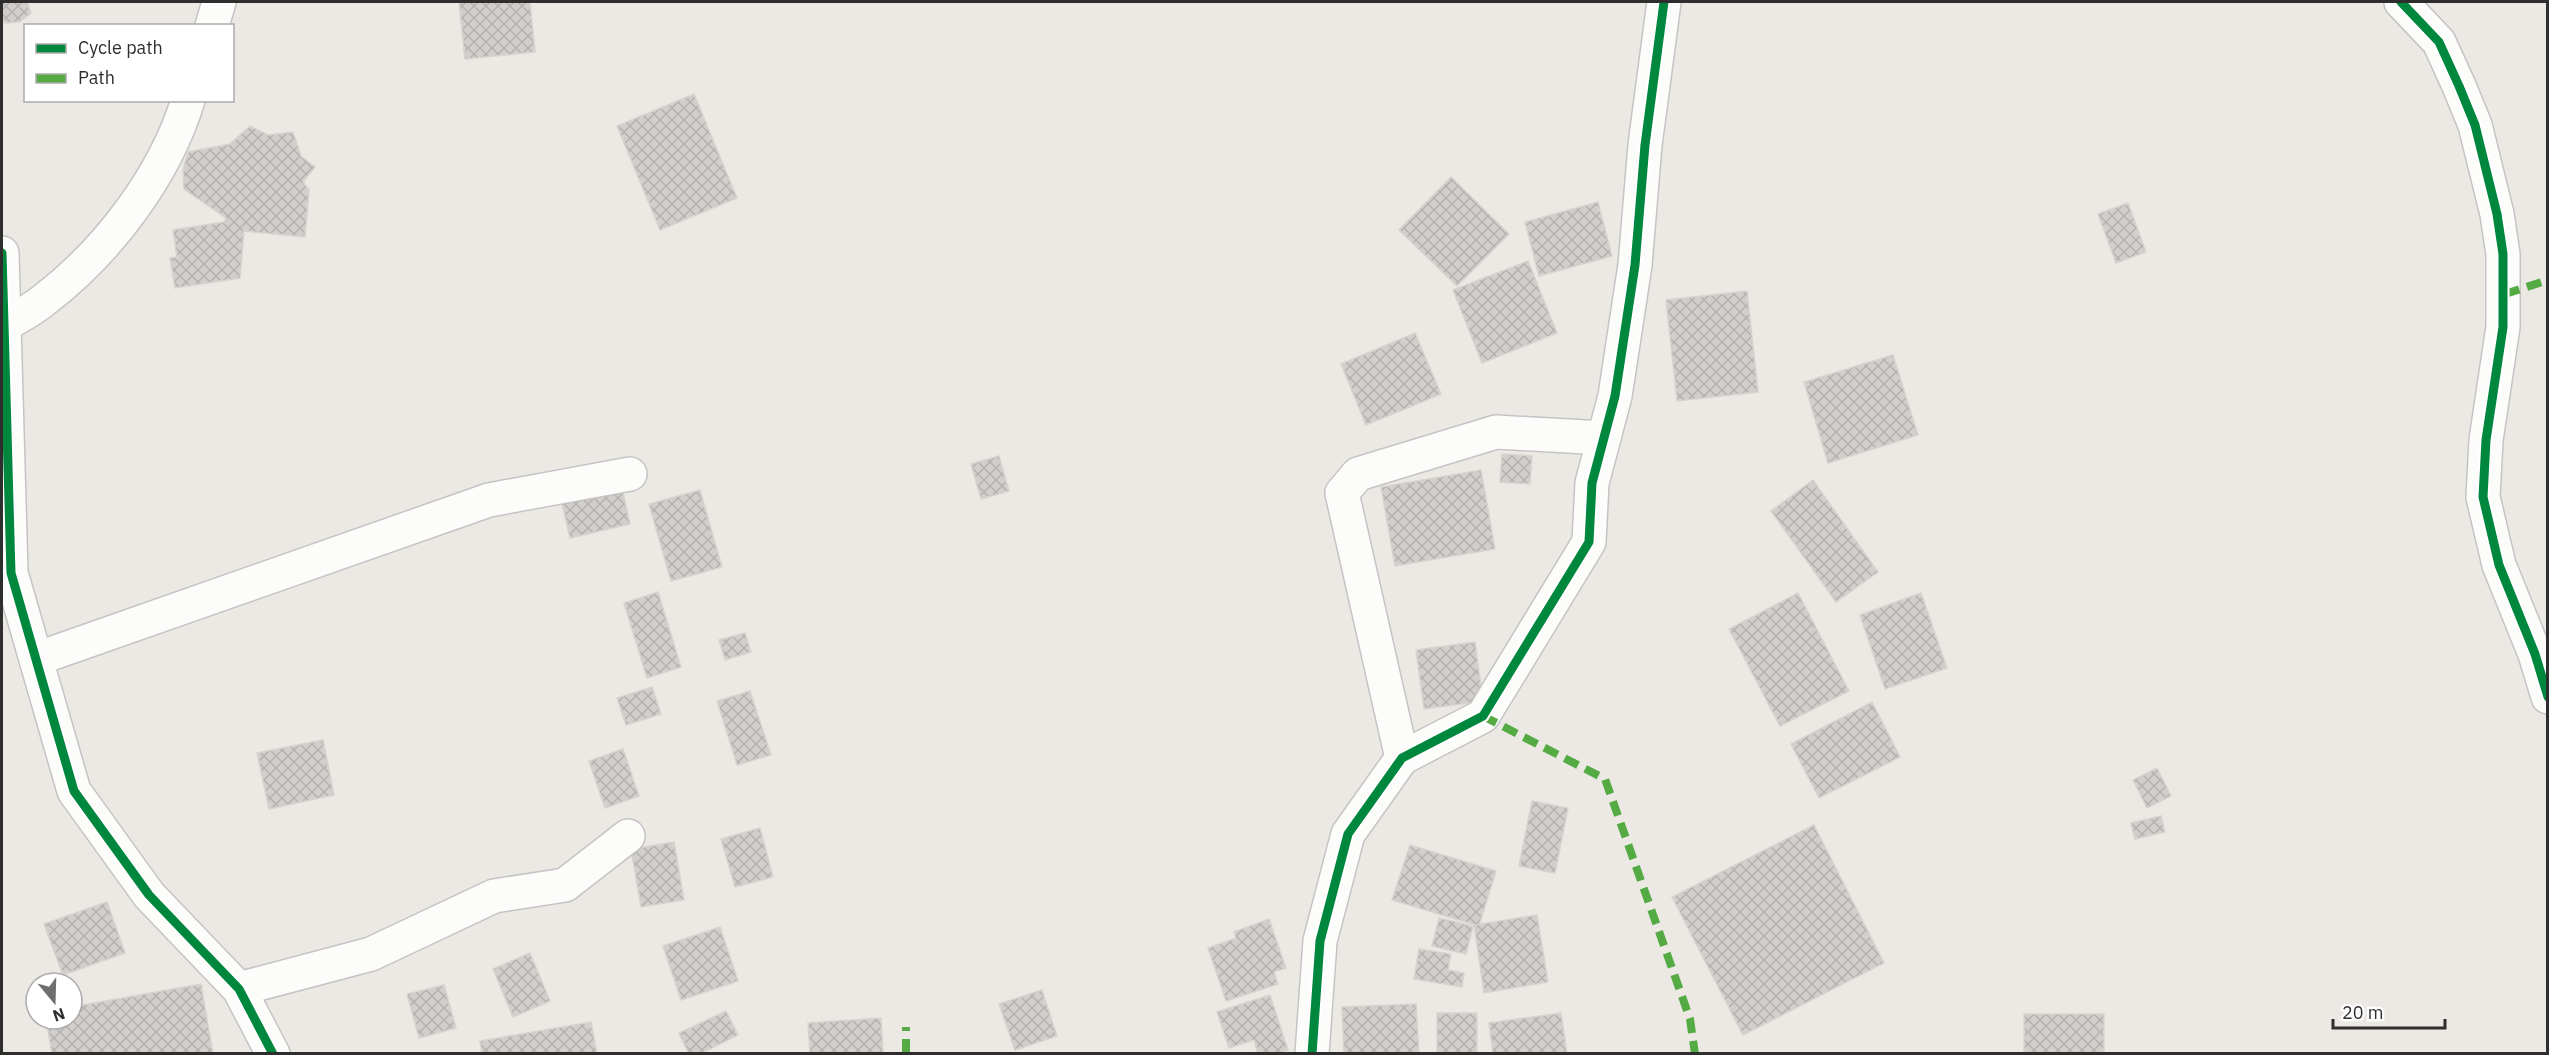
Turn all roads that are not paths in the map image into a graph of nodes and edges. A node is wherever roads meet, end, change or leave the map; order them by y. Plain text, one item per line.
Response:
1 (219, 2) edge
2 (1664, 2) edge
3 (2401, 2) edge
4 (213, 24) edge
5 (187, 102) edge
6 (2, 253) edge
7 (4, 346) edge
8 (1604, 438) junction
9 (630, 474) dead end
10 (36, 658) junction
11 (2547, 697) edge
12 (1402, 758) junction
13 (628, 836) dead end
14 (239, 989) junction
15 (273, 1053) edge
16 (1312, 1053) edge

1 - 4 street
2 - 8 street
3 - 11 street
5 - 7 street
6 - 7 street
7 - 10 street
8 - 12 street
8 - 12 street
9 - 10 street
10 - 14 street
12 - 16 street
13 - 14 street
14 - 15 street

